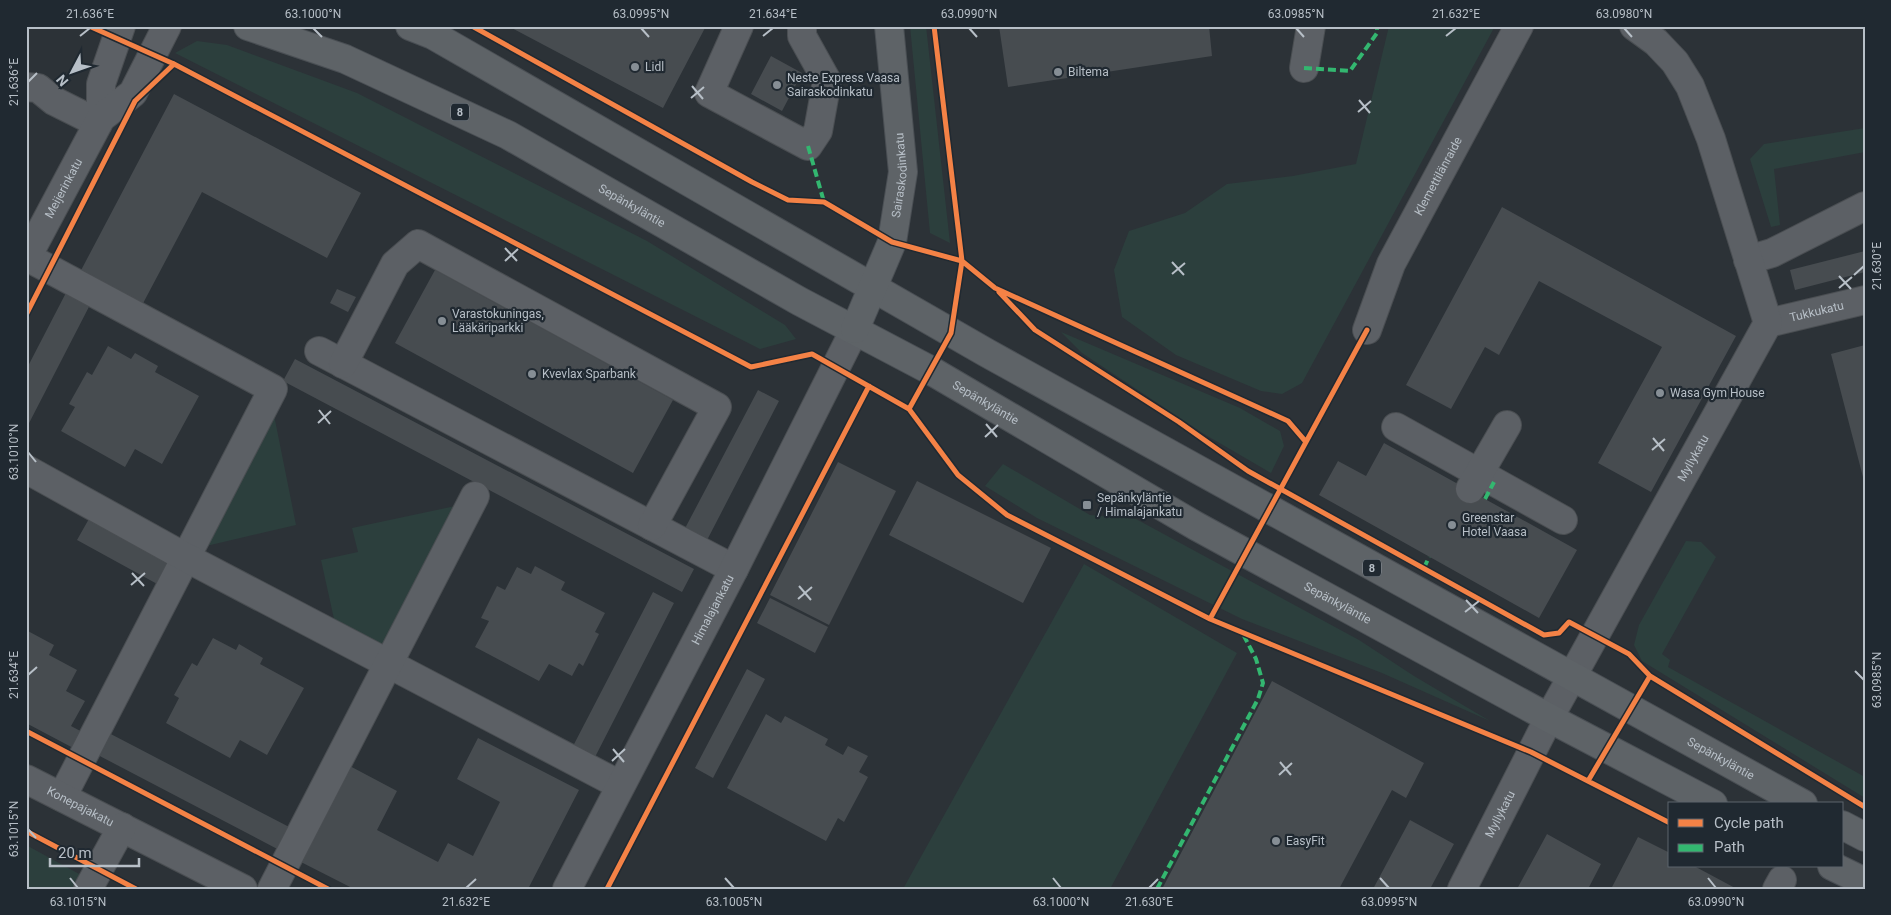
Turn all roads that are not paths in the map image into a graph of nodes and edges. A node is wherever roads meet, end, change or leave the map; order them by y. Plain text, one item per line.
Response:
1 (121, 26) edge
2 (167, 26) edge
3 (248, 26) edge
4 (410, 26) edge
5 (739, 26) edge
6 (802, 26) edge
7 (889, 26) edge
8 (1311, 26) edge
9 (1519, 26) edge
10 (1634, 26) edge
11 (1304, 68) dead end
12 (30, 83) edge
13 (100, 121) junction
14 (1865, 206) edge
15 (27, 258) edge
16 (1748, 260) junction
17 (873, 289) junction
18 (1865, 300) edge
19 (1768, 323) junction
20 (855, 329) junction
21 (1367, 330) dead end
22 (319, 351) dead end
23 (343, 364) junction
24 (1507, 425) dead end
25 (1396, 427) dead end
26 (26, 469) edge
27 (1474, 482) junction
28 (475, 496) dead end
29 (1563, 520) dead end
30 (652, 526) junction
31 (186, 557) junction
32 (734, 569) junction
33 (388, 664) junction
34 (1571, 678) junction
35 (1549, 718) junction
36 (26, 779) edge
37 (620, 785) junction
38 (62, 797) junction
39 (1709, 802) edge
40 (1799, 802) edge
41 (1844, 826) edge
42 (122, 827) junction
43 (1865, 837) edge
44 (1836, 868) edge
45 (1865, 882) edge
46 (88, 889) edge
47 (243, 889) edge
48 (272, 889) edge
49 (567, 889) edge
50 (1462, 889) edge

1 - 13 street, Meijerinkatu
2 - 13 street, Meijerinkatu
3 - 20 main road, Sepänkyläntie / 8
4 - 17 main road, Sepänkyläntie / 8
5 - 6 street
7 - 17 main road, Sairaskodinkatu
8 - 11 street
9 - 21 street, Klemettilänraide
10 - 16 street
12 - 13 street
13 - 15 street, Meijerinkatu
14 - 16 street
15 - 31 street
16 - 19 street
17 - 20 main road, Sairaskodinkatu
17 - 34 main road, Sepänkyläntie / 8
18 - 19 street, Tukkukatu
19 - 34 street, Myllykatu
20 - 32 street, Himalajankatu
20 - 35 main road, Sepänkyläntie / 8
22 - 23 street
23 - 30 street
23 - 30 street
24 - 27 street
25 - 27 street
26 - 31 street
27 - 29 street
28 - 33 street
30 - 32 street
31 - 33 street
31 - 38 street
32 - 37 street, Himalajankatu
33 - 37 street
33 - 48 street
34 - 35 street, Myllykatu
34 - 40 main road, Sepänkyläntie / 8
35 - 39 main road, Sepänkyläntie / 8
35 - 50 street, Myllykatu
36 - 38 street, Konepajakatu
37 - 49 street, Himalajankatu
38 - 42 street, Konepajakatu
41 - 43 main road
42 - 46 street
42 - 47 street, Konepajakatu
44 - 45 main road

